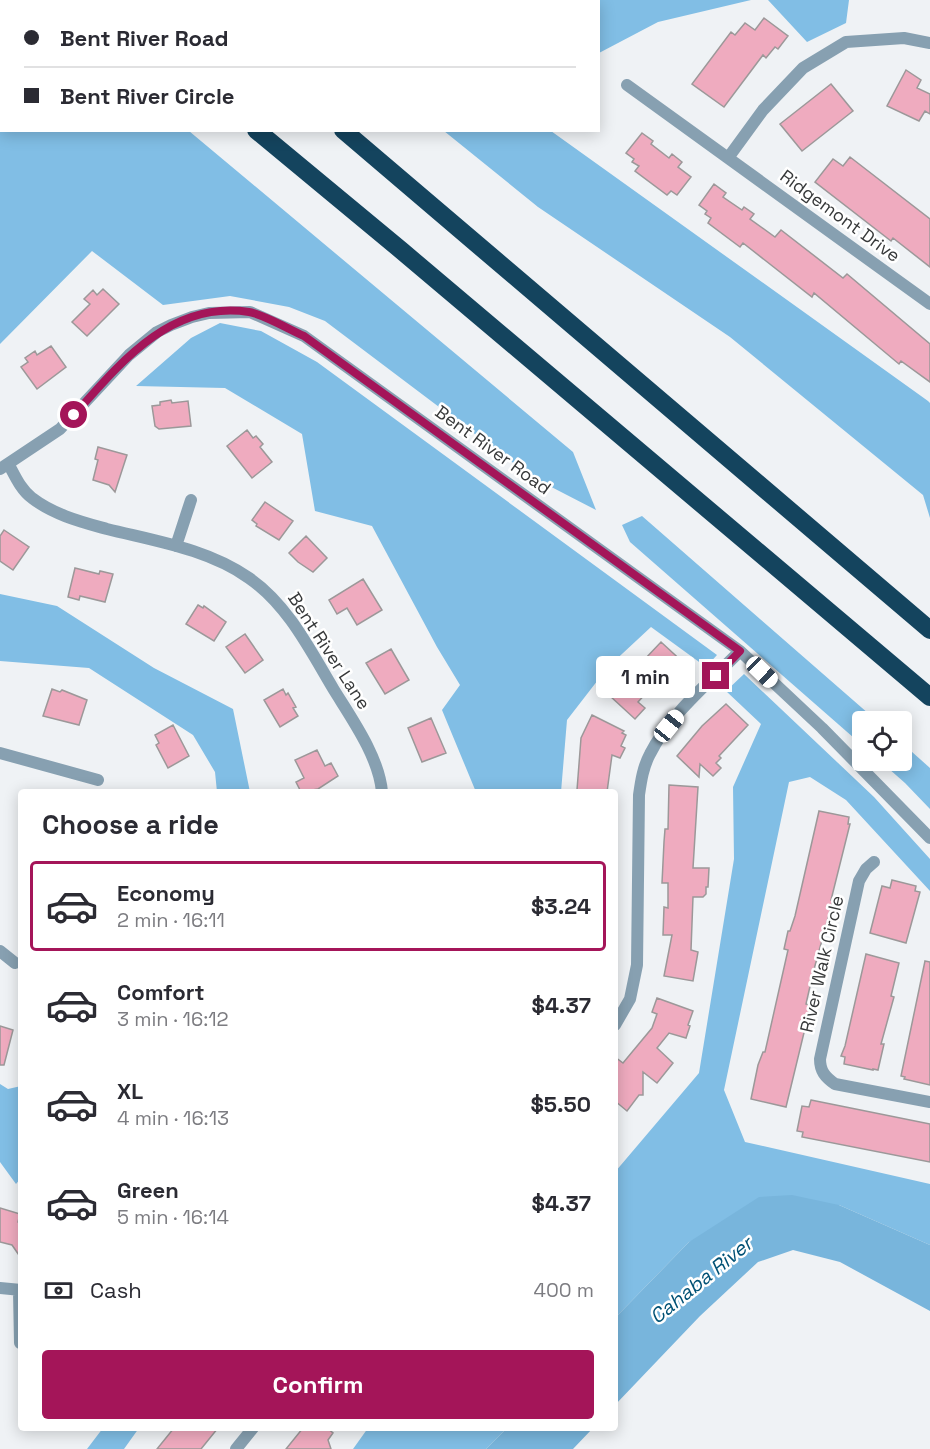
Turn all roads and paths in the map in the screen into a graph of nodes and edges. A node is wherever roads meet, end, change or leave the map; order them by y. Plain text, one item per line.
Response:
1 (930, 43) edge
2 (627, 85) dead end
3 (258, 132) edge
4 (345, 132) edge
5 (728, 158) junction
6 (930, 304) edge
7 (4, 467) edge
8 (191, 500) dead end
9 (176, 546) junction
10 (930, 630) edge
11 (740, 651) junction
12 (930, 697) edge
13 (0, 753) edge
14 (98, 780) dead end
15 (381, 789) edge
16 (930, 838) edge
17 (874, 862) dead end
18 (0, 951) edge
19 (15, 963) dead end
20 (618, 1020) edge
21 (930, 1102) edge
22 (0, 1288) edge
23 (18, 1290) edge
24 (251, 1431) edge
25 (237, 1449) edge

1 - 5 street
2 - 5 street, Ridgemont Drive
3 - 12 highway
4 - 10 highway
5 - 6 street, Ridgemont Drive
7 - 9 street, Bent River Lane
7 - 11 street, Bent River Road
8 - 9 street
9 - 15 street, Bent River Lane
11 - 16 street, Bent River Road
11 - 20 street
13 - 14 street
17 - 21 street, River Walk Circle
18 - 19 street
22 - 23 street
24 - 25 street

